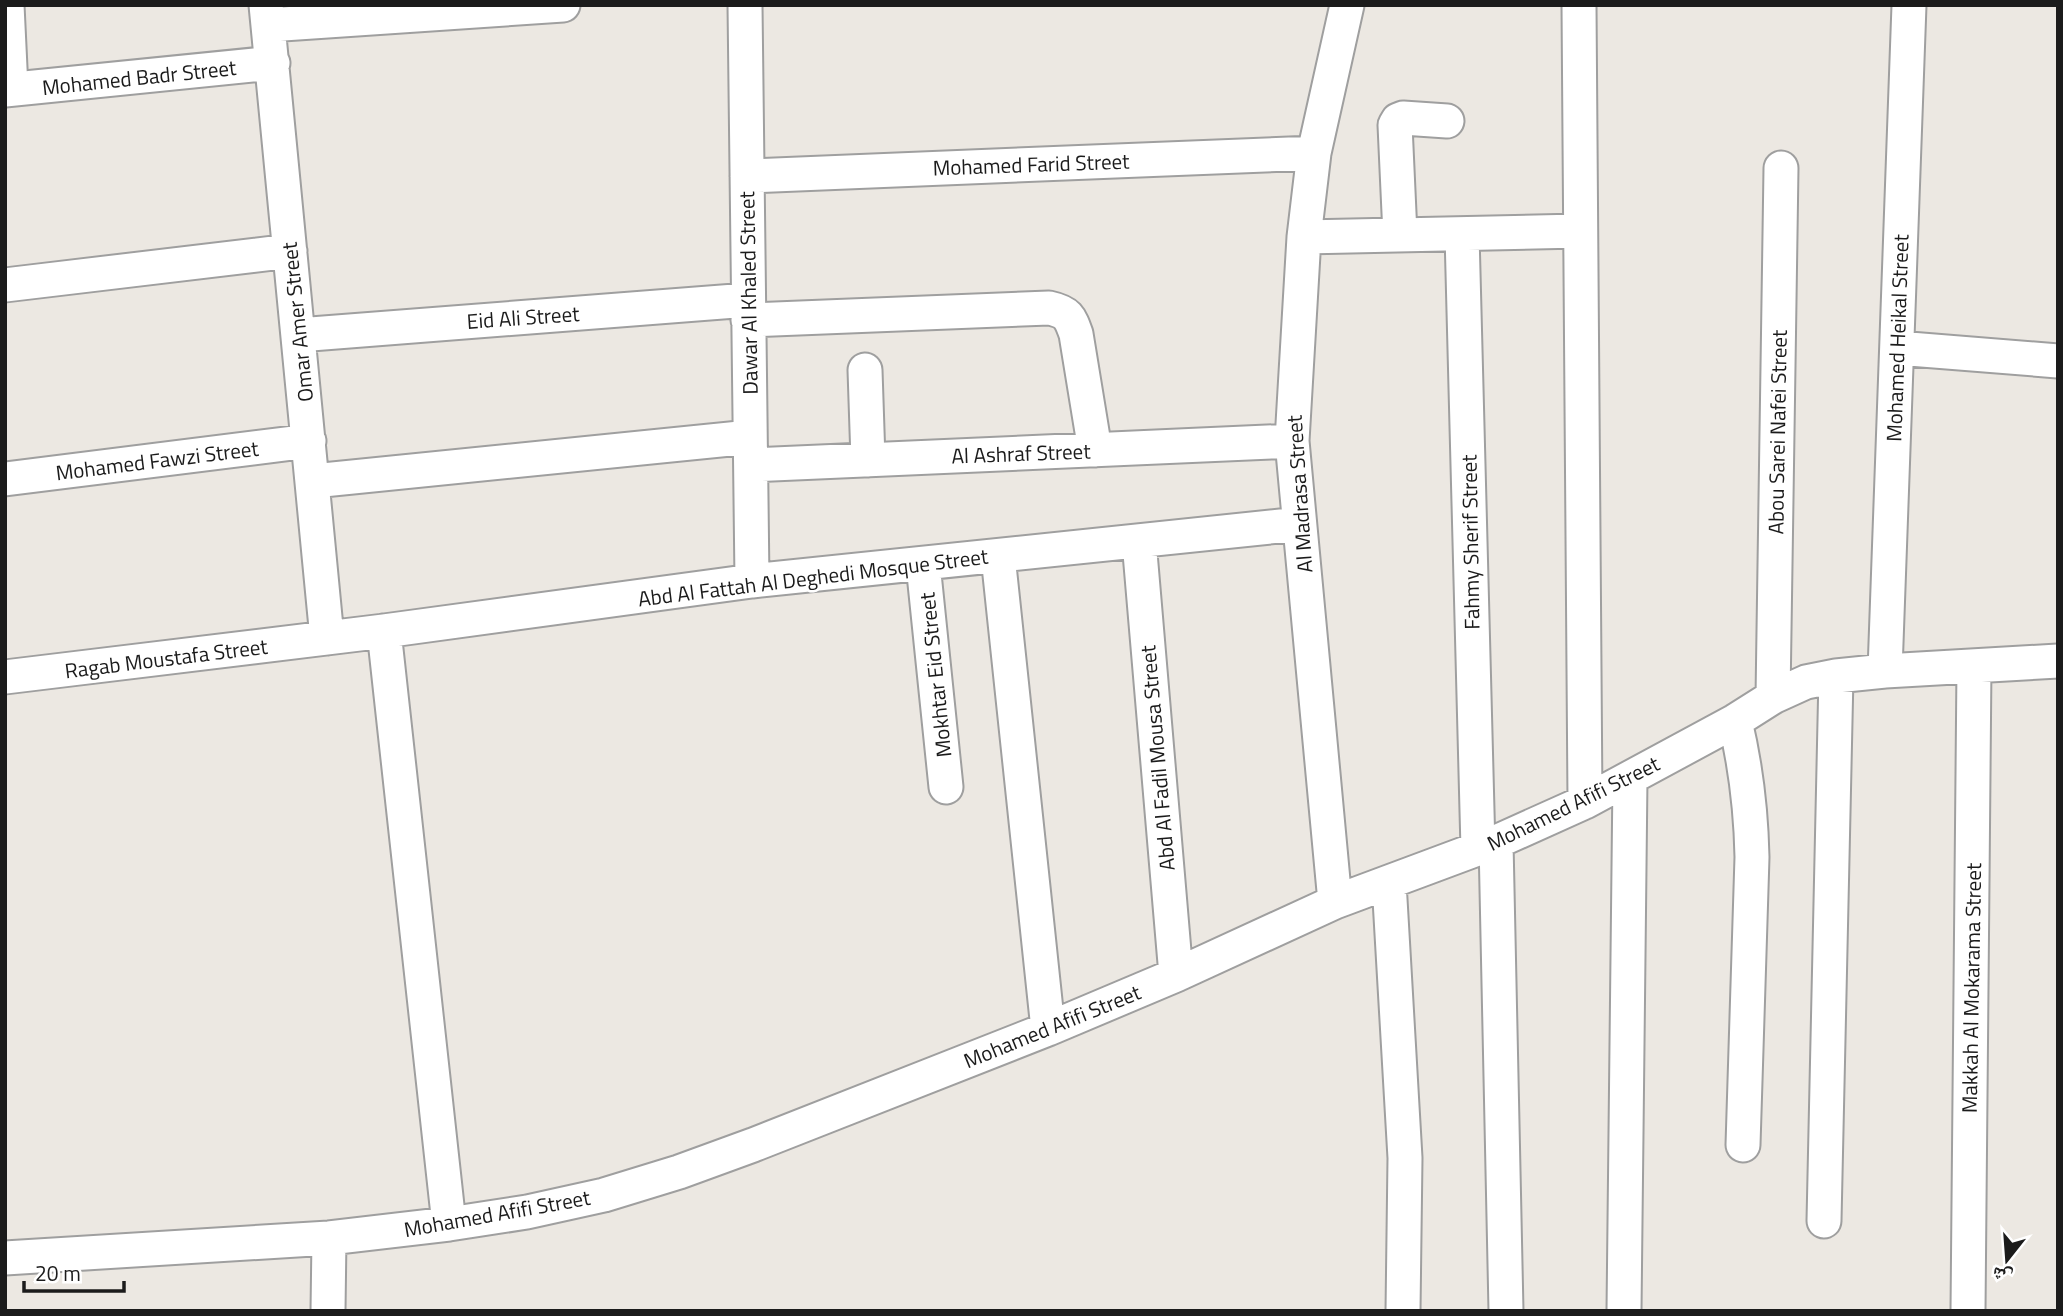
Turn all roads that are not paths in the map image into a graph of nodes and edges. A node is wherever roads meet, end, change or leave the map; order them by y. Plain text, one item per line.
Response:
1 (7, 5) edge
2 (563, 5) edge
3 (745, 5) edge
4 (1347, 5) edge
5 (1579, 5) edge
6 (1909, 5) edge
7 (371, 12) edge
8 (267, 15) edge
9 (273, 63) junction
10 (8, 90) edge
11 (1447, 121) dead end
12 (1314, 153) junction
13 (1781, 168) dead end
14 (747, 176) junction
15 (1580, 231) junction
16 (1462, 234) junction
17 (1400, 235) junction
18 (1304, 237) junction
19 (290, 251) junction
20 (5, 285) edge
21 (748, 310) junction
22 (298, 335) junction
23 (1897, 348) junction
24 (2058, 361) edge
25 (865, 370) dead end
26 (1292, 441) junction
27 (309, 442) junction
28 (1095, 450) junction
29 (750, 451) junction
30 (868, 460) junction
31 (5, 479) edge
32 (313, 481) junction
33 (1299, 524) junction
34 (1139, 541) junction
35 (998, 555) junction
36 (923, 564) junction
37 (752, 581) junction
38 (384, 631) junction
39 (327, 638) junction
40 (2058, 662) edge
41 (1974, 666) junction
42 (1885, 671) junction
43 (1836, 676) junction
44 (5, 677) edge
45 (1773, 697) junction
46 (1735, 721) junction
47 (1630, 778) junction
48 (946, 787) dead end
49 (1585, 802) junction
50 (1487, 845) junction
51 (1389, 883) junction
52 (1335, 902) junction
53 (1176, 975) junction
54 (1048, 1029) junction
55 (1743, 1144) dead end
56 (1824, 1221) dead end
57 (449, 1224) junction
58 (329, 1238) junction
59 (5, 1258) edge
60 (328, 1311) edge
61 (1403, 1311) edge
62 (1506, 1311) edge
63 (1624, 1311) edge
64 (1968, 1311) edge

1 - 10 street
2 - 7 street
3 - 14 street, Dawar Al Khaled Street
4 - 12 street, Al Madrasa Street
5 - 15 street
6 - 23 street, Mohamed Heikal Street
7 - 8 street
8 - 9 street, Omar Amer Street
9 - 10 street, Mohamed Badr Street
9 - 19 street, Omar Amer Street
11 - 17 street
12 - 14 street, Mohamed Farid Street
12 - 18 street, Al Madrasa Street
13 - 45 street, Abou Sarei Nafei Street
14 - 21 street, Dawar Al Khaled Street
15 - 16 street
15 - 49 street
16 - 17 street
16 - 50 street, Fahmy Sherif Street
17 - 18 street
18 - 26 street, Al Madrasa Street
19 - 20 street
19 - 22 street, Omar Amer Street
21 - 22 street, Eid Ali Street
21 - 28 street, Eid Ali Street
21 - 29 street, Dawar Al Khaled Street
22 - 27 street, Omar Amer Street
23 - 24 street
23 - 42 street, Mohamed Heikal Street
25 - 30 street
26 - 28 street, Al Ashraf Street
26 - 33 street, Al Madrasa Street
27 - 31 street, Mohamed Fawzi Street
27 - 32 street, Omar Amer Street
28 - 30 street, Al Ashraf Street
29 - 30 street, Al Ashraf Street
29 - 32 street, Al Ashraf Street
29 - 37 street, Dawar Al Khaled Street
32 - 39 street, Omar Amer Street
33 - 34 street, Abd Al Fattah Al Deghedi Mosque Street
33 - 52 street, Al Madrasa Street
34 - 35 street, Abd Al Fattah Al Deghedi Mosque Street
34 - 53 street, Abd Al Fadil Mousa Street
35 - 36 street, Abd Al Fattah Al Deghedi Mosque Street
35 - 54 street
36 - 37 street, Abd Al Fattah Al Deghedi Mosque Street
36 - 48 street, Mokhtar Eid Street
37 - 38 street, Abd Al Fattah Al Deghedi Mosque Street
38 - 39 street, Abd Al Fattah Al Deghedi Mosque Street
38 - 57 street
39 - 44 street, Ragab Moustafa Street
40 - 41 street, Mohamed Afifi Street
41 - 42 street, Mohamed Afifi Street
41 - 64 street, Makkah Al Mokarama Street
42 - 43 street, Mohamed Afifi Street
43 - 45 street, Mohamed Afifi Street
43 - 56 street
45 - 46 street, Mohamed Afifi Street
46 - 47 street, Mohamed Afifi Street
46 - 55 street
47 - 49 street, Mohamed Afifi Street
47 - 63 street
49 - 50 street, Mohamed Afifi Street
50 - 51 street, Mohamed Afifi Street
50 - 62 street, Fahmy Sherif Street
51 - 52 street, Mohamed Afifi Street
51 - 61 street
52 - 53 street, Mohamed Afifi Street
53 - 54 street, Mohamed Afifi Street
54 - 57 street, Mohamed Afifi Street
57 - 58 street, Mohamed Afifi Street
58 - 59 street, Mohamed Afifi Street
58 - 60 street

